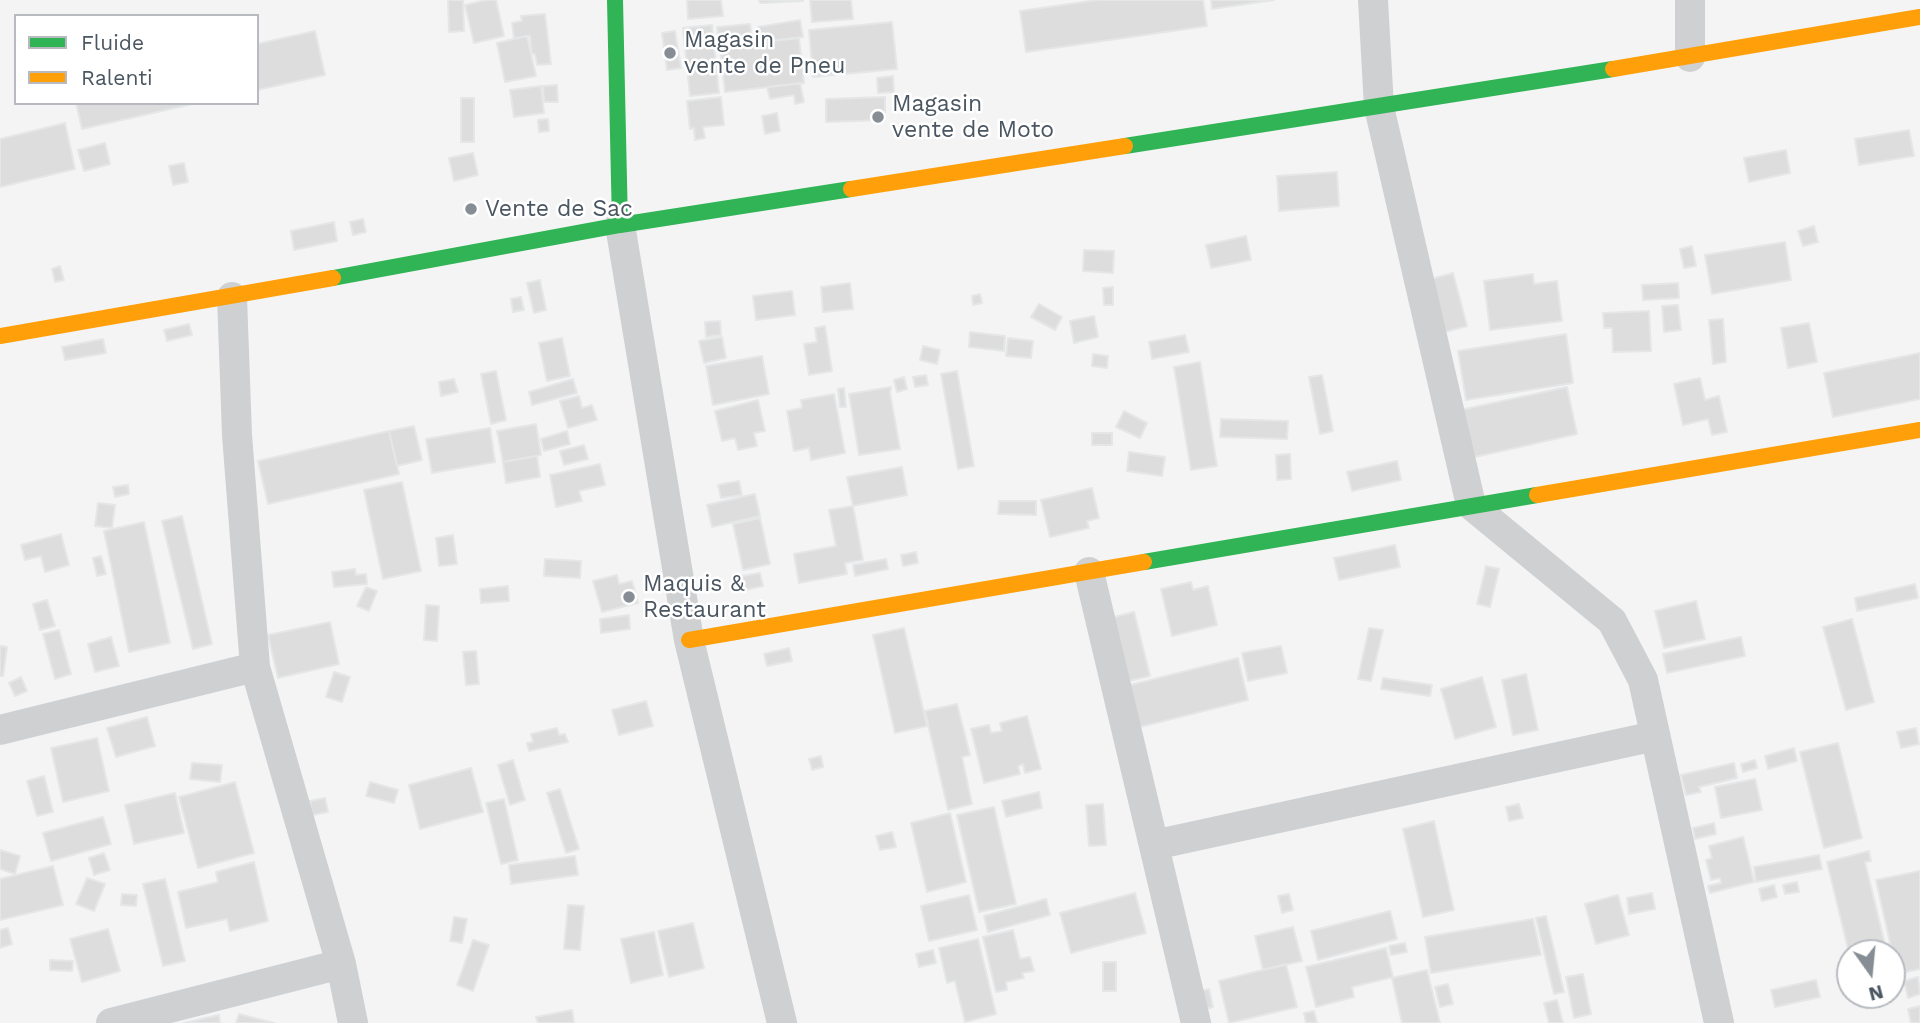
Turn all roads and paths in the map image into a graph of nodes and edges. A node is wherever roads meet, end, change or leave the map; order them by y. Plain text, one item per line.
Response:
1 (615, 0) edge
2 (1373, 0) edge
3 (1690, 0) edge
4 (1920, 17) edge
5 (1690, 57) junction
6 (1379, 107) junction
7 (620, 225) junction
8 (232, 297) junction
9 (0, 336) edge
10 (1920, 430) edge
11 (1471, 505) junction
12 (1089, 572) junction
13 (688, 640) junction
14 (256, 667) junction
15 (0, 730) edge
16 (1656, 736) junction
17 (1154, 845) junction
18 (341, 964) junction
19 (111, 1023) edge
20 (353, 1023) edge
21 (782, 1023) edge
22 (1196, 1023) edge
23 (1720, 1023) edge

1 - 7 street
2 - 6 street
3 - 5 street
4 - 5 street
5 - 6 street
6 - 7 street
6 - 11 street
7 - 8 street
7 - 13 street
8 - 9 street
8 - 14 street
10 - 11 street
11 - 12 street
11 - 16 street
12 - 13 street
12 - 17 street
13 - 21 street
14 - 15 street
14 - 18 street
16 - 17 street
16 - 23 street
17 - 22 street
18 - 19 street
18 - 20 street

